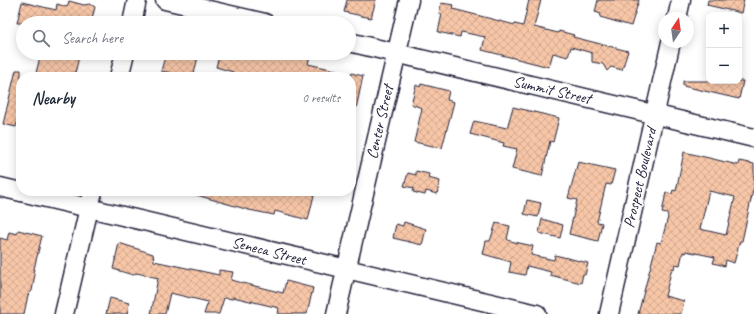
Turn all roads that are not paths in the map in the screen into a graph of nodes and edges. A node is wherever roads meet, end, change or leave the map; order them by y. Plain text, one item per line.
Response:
1 (137, 0) edge
2 (165, 0) edge
3 (408, 0) edge
4 (681, 0) edge
5 (678, 12) edge
6 (134, 16) edge
7 (234, 16) edge
8 (356, 44) edge
9 (670, 48) edge
10 (396, 53) junction
11 (123, 60) edge
12 (120, 72) edge
13 (655, 114) junction
14 (754, 138) edge
15 (0, 187) edge
16 (16, 189) edge
17 (68, 196) edge
18 (91, 199) edge
19 (346, 270) junction
20 (64, 314) edge
21 (336, 314) edge
22 (537, 314) edge
23 (609, 314) edge

1 - 6 street
2 - 7 street
3 - 10 street, Center Street
4 - 5 street
8 - 10 street, Summit Street
9 - 13 street, Prospect Boulevard
10 - 13 street, Summit Street
10 - 19 street, Center Street
11 - 12 street
13 - 14 street, Summit Street
13 - 23 street, Prospect Boulevard
15 - 16 street, Seneca Street
17 - 18 street, Seneca Street
18 - 19 street, Seneca Street
18 - 20 street
19 - 21 street, Center Street
19 - 22 street, Seneca Street

